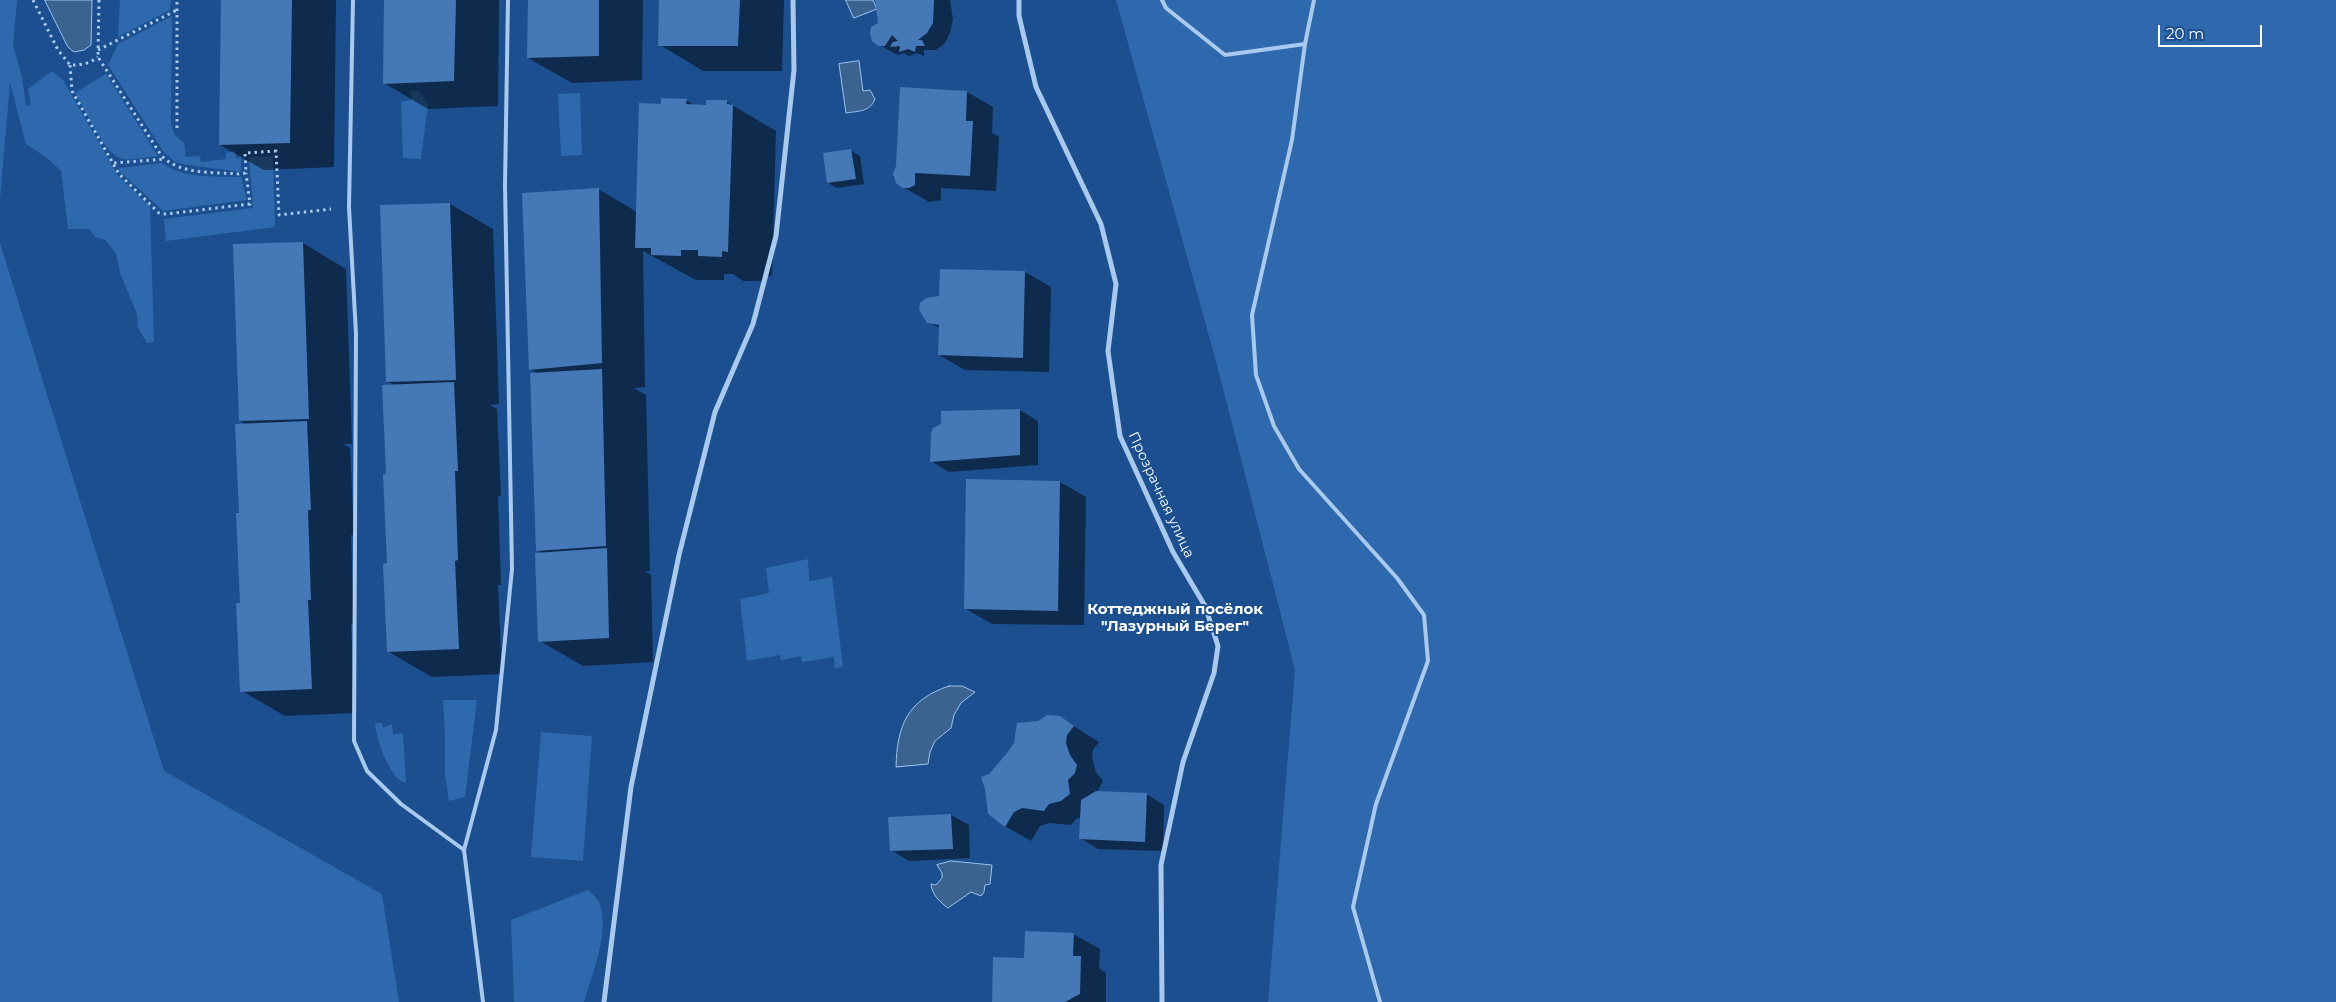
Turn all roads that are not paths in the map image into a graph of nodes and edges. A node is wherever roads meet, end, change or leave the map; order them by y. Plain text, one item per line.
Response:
1 (353, 0) edge
2 (508, 0) edge
3 (793, 0) edge
4 (1019, 0) edge
5 (1162, 0) edge
6 (1314, 0) edge
7 (1305, 44) junction
8 (464, 850) junction
9 (483, 1002) edge
10 (604, 1002) edge
11 (1162, 1002) edge
12 (1380, 1002) edge

1 - 8 lane
2 - 8 lane
3 - 10 street
4 - 11 street, Прозрачная улица
5 - 7 lane
6 - 7 lane
7 - 12 lane
8 - 9 lane

